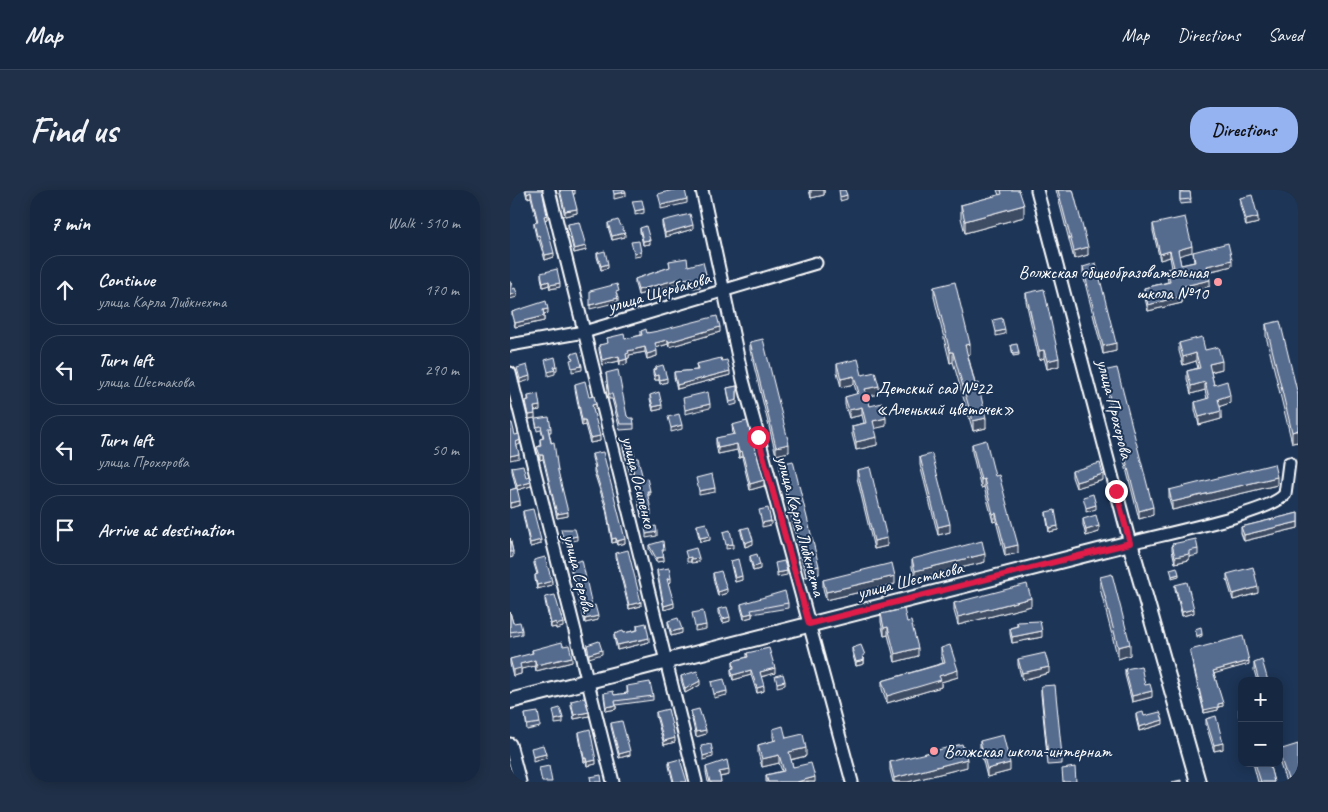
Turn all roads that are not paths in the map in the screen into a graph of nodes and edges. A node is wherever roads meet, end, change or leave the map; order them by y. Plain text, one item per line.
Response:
1 (549, 190) edge
2 (702, 190) edge
3 (1037, 190) edge
4 (816, 263) dead end
5 (723, 292) junction
6 (584, 332) junction
7 (510, 345) edge
8 (510, 373) edge
9 (1289, 463) dead end
10 (1130, 543) junction
11 (809, 624) junction
12 (666, 661) junction
13 (589, 682) junction
14 (510, 701) edge
15 (510, 744) edge
16 (520, 782) edge
17 (613, 782) edge
18 (696, 782) edge
19 (852, 782) edge
20 (1198, 782) edge

1 - 6 street, улица Осипенко
2 - 5 street, улица Карла Либкнехта
3 - 10 street, улица Прохорова
4 - 5 street, улица Щербакова
5 - 6 street, улица Щербакова
5 - 11 street, улица Карла Либкнехта
6 - 7 street, улица Щербакова
6 - 12 street, улица Осипенко
8 - 13 street, улица Серова
9 - 10 street, улица Шестакова
10 - 11 main road, улица Шестакова
10 - 20 main road, улица Прохорова
11 - 12 main road, улица Шестакова
11 - 19 street, улица Карла Либкнехта
12 - 13 main road, улица Шестакова
12 - 18 street, улица Осипенко
13 - 14 main road, улица Шестакова
13 - 17 street, улица Серова
15 - 16 street

